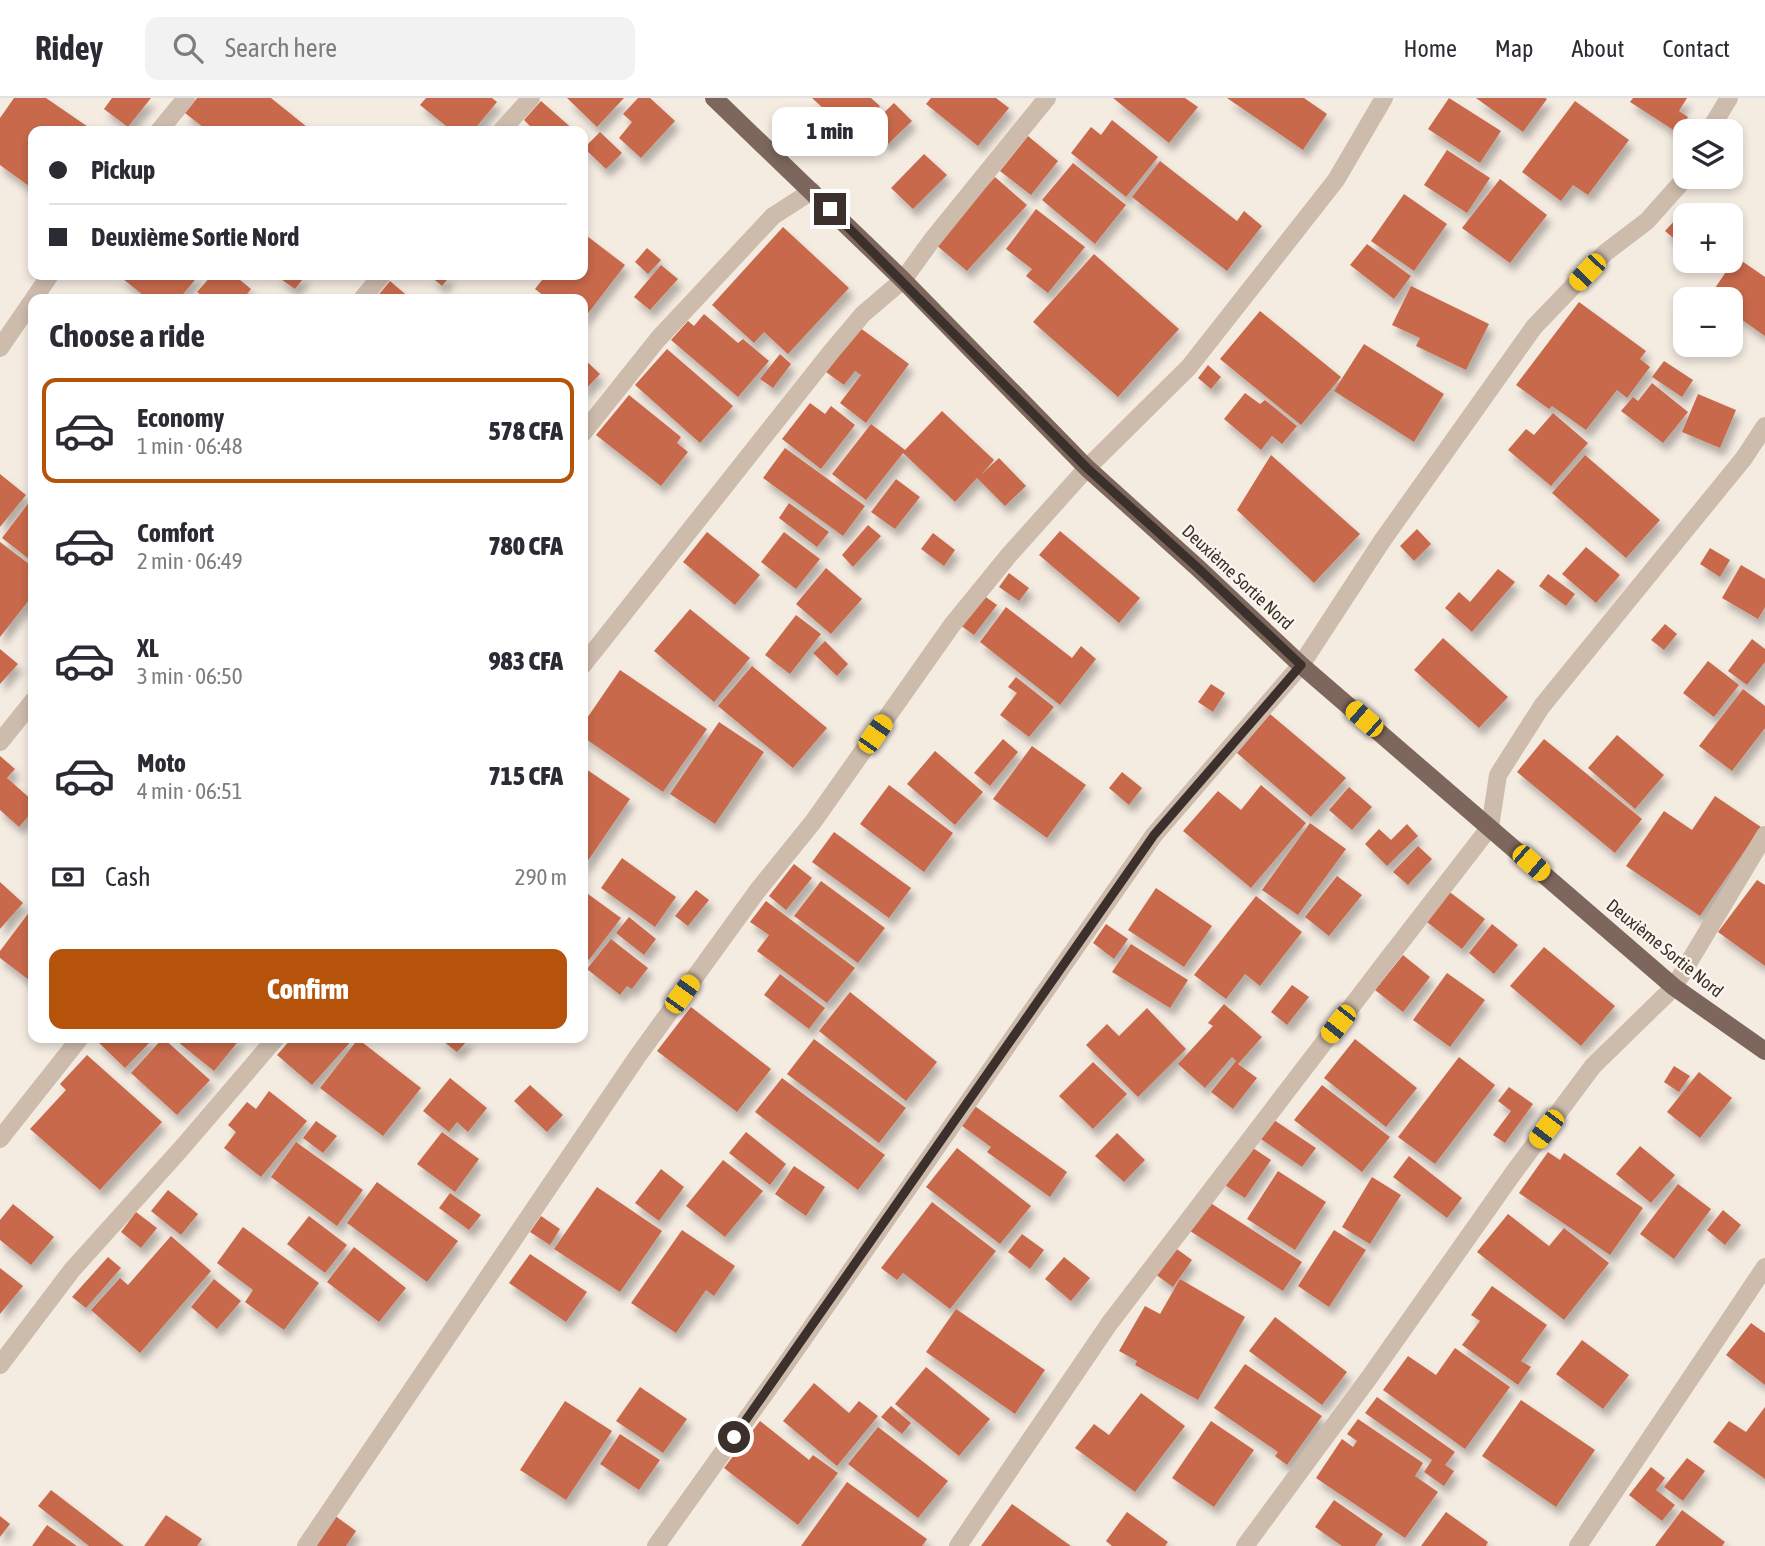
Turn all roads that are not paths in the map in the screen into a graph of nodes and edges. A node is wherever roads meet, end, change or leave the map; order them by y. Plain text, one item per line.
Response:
1 (186, 98) edge
2 (531, 98) edge
3 (714, 98) edge
4 (1047, 98) edge
5 (1384, 98) edge
6 (1729, 98) edge
7 (1716, 119) edge
8 (163, 126) edge
9 (506, 126) edge
10 (1676, 189) edge
11 (812, 191) junction
12 (378, 280) edge
13 (902, 280) junction
14 (366, 294) edge
15 (28, 307) edge
16 (0, 348) edge
17 (1765, 426) edge
18 (588, 427) edge
19 (1087, 468) junction
20 (588, 659) edge
21 (1301, 665) junction
22 (28, 707) edge
23 (0, 742) edge
24 (1490, 827) junction
25 (1765, 835) edge
26 (1674, 987) junction
27 (76, 1043) edge
28 (272, 1043) edge
29 (1765, 1051) edge
30 (0, 1139) edge
31 (1765, 1267) edge
32 (0, 1365) edge
33 (306, 1546) edge
34 (656, 1546) edge
35 (958, 1546) edge
36 (1245, 1546) edge
37 (1578, 1546) edge

1 - 8 street
2 - 9 street
3 - 11 main road, Deuxième Sortie Nord
4 - 13 street
5 - 19 street
6 - 7 street
10 - 21 street
11 - 13 main road, Deuxième Sortie Nord
11 - 18 street
12 - 14 street
13 - 19 main road, Deuxième Sortie Nord
13 - 20 street
15 - 16 street
17 - 24 street
19 - 21 main road, Deuxième Sortie Nord
19 - 33 street
21 - 24 main road, Deuxième Sortie Nord
21 - 34 street
22 - 23 street
24 - 26 main road, Deuxième Sortie Nord
24 - 35 street
25 - 26 street
26 - 29 main road, Deuxième Sortie Nord
26 - 36 street
27 - 30 street
28 - 32 street
31 - 37 street

